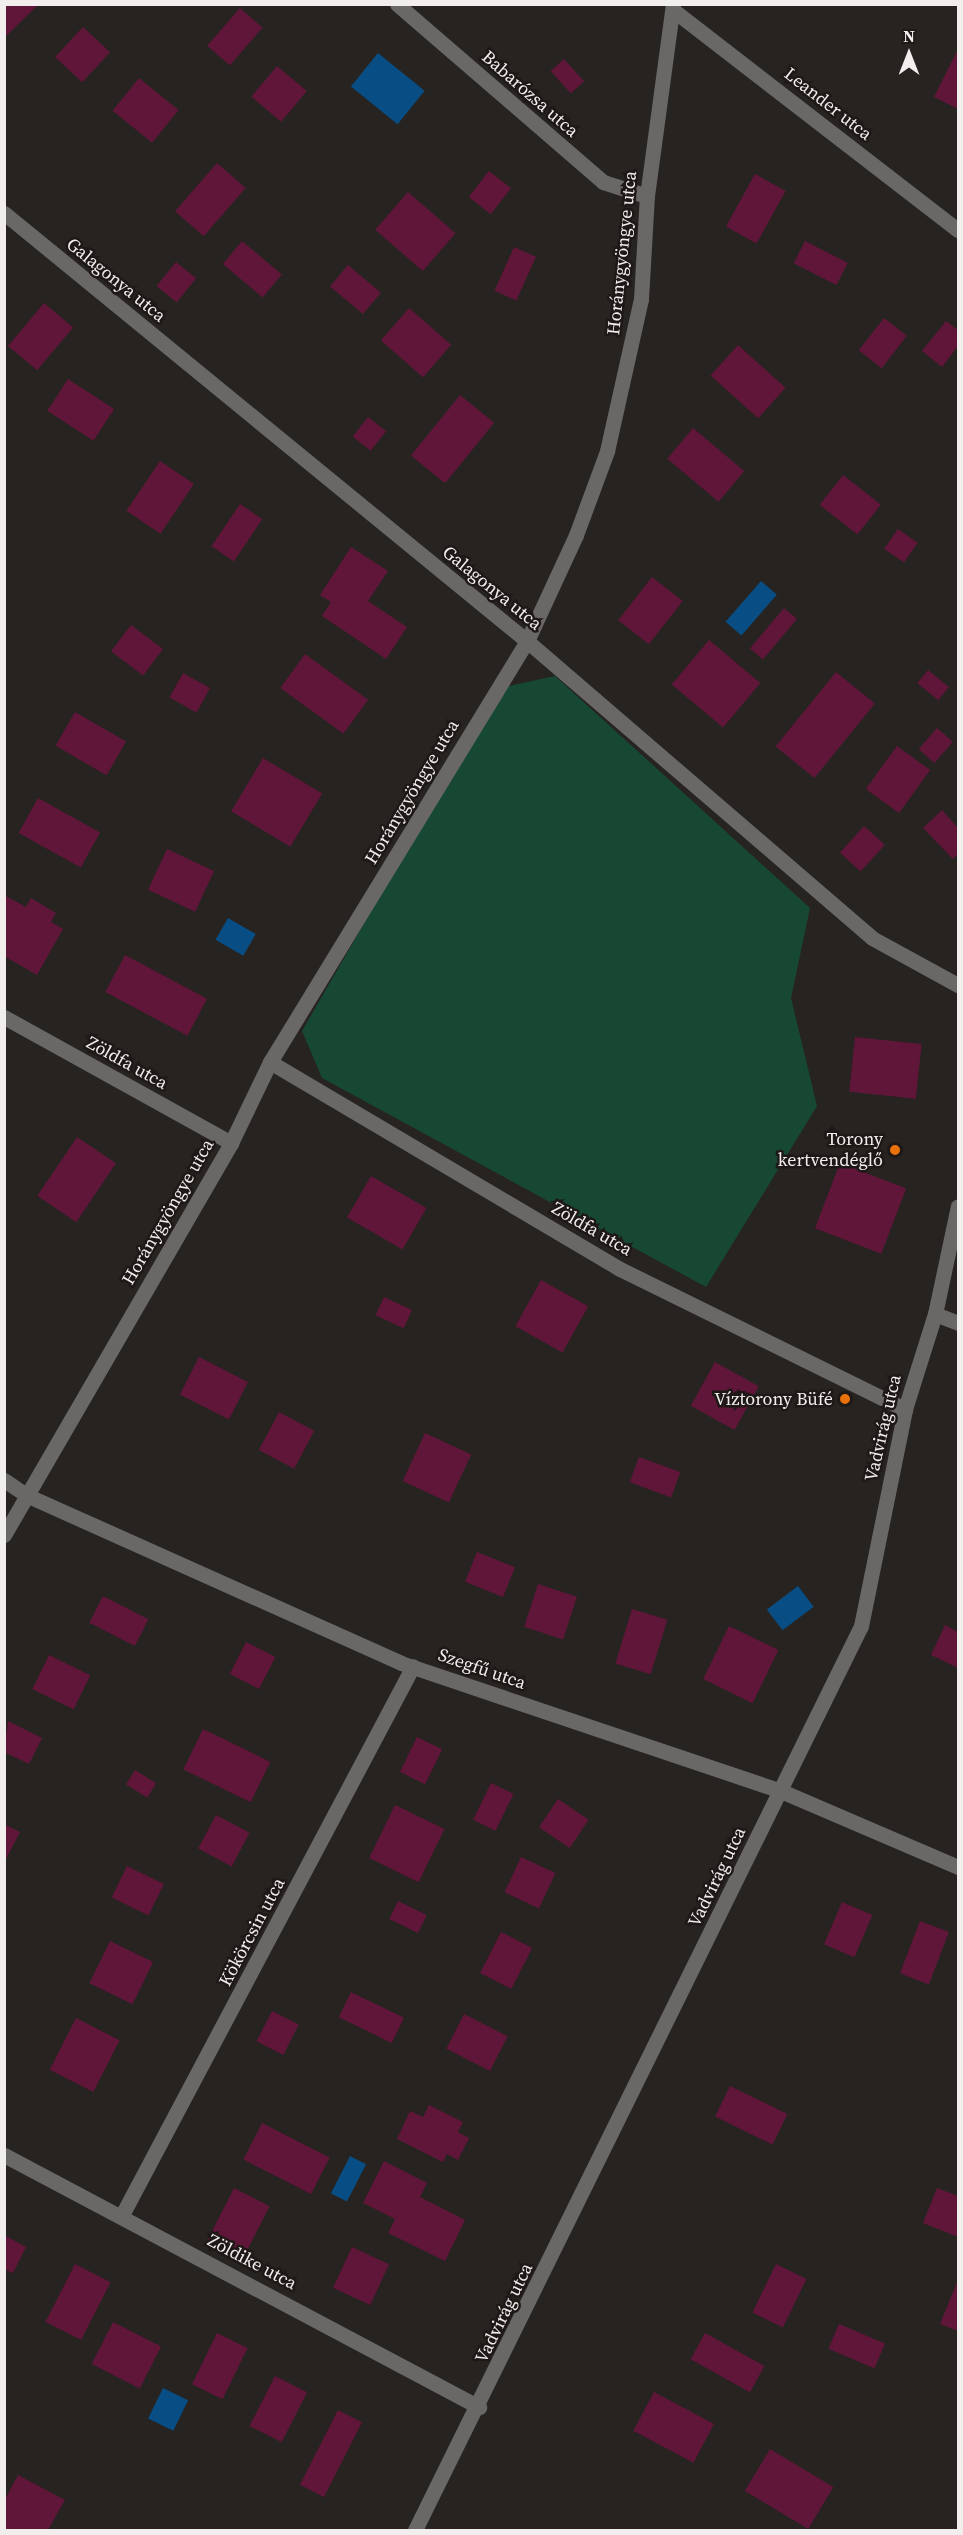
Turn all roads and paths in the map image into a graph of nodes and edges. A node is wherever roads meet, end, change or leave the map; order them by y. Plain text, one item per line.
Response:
1 (397, 4) edge
2 (673, 7) edge
3 (647, 196) junction
4 (4, 213) edge
5 (958, 230) edge
6 (527, 641) junction
7 (958, 985) edge
8 (4, 1017) edge
9 (270, 1062) junction
10 (231, 1143) junction
11 (958, 1206) edge
12 (935, 1314) junction
13 (958, 1323) edge
14 (905, 1409) junction
15 (4, 1480) edge
16 (26, 1495) junction
17 (4, 1535) edge
18 (413, 1666) junction
19 (781, 1791) junction
20 (958, 1867) edge
21 (4, 2156) edge
22 (122, 2215) junction
23 (479, 2407) junction
24 (415, 2530) edge

1 - 3 street, Babarózsa utca
2 - 3 street, Horánygyöngye utca
2 - 5 street, Leander utca
3 - 6 street, Horánygyöngye utca
4 - 6 street, Galagonya utca
6 - 7 street, Galagonya utca
6 - 9 street, Horánygyöngye utca
8 - 10 street, Zöldfa utca
9 - 10 street, Horánygyöngye utca
9 - 14 street, Zöldfa utca
10 - 16 street, Horánygyöngye utca
11 - 12 street, Vadvirág utca
12 - 13 street
12 - 14 street, Vadvirág utca
14 - 19 street, Vadvirág utca
15 - 16 street, Szegfű utca
16 - 17 street, Horánygyöngye utca
16 - 18 street, Szegfű utca
18 - 19 street, Szegfű utca
18 - 22 street, Kökörcsin utca
19 - 20 street, Szegfű utca
19 - 23 street, Vadvirág utca
21 - 22 street, Zöldike utca
22 - 23 street, Zöldike utca
23 - 24 street, Vadvirág utca

